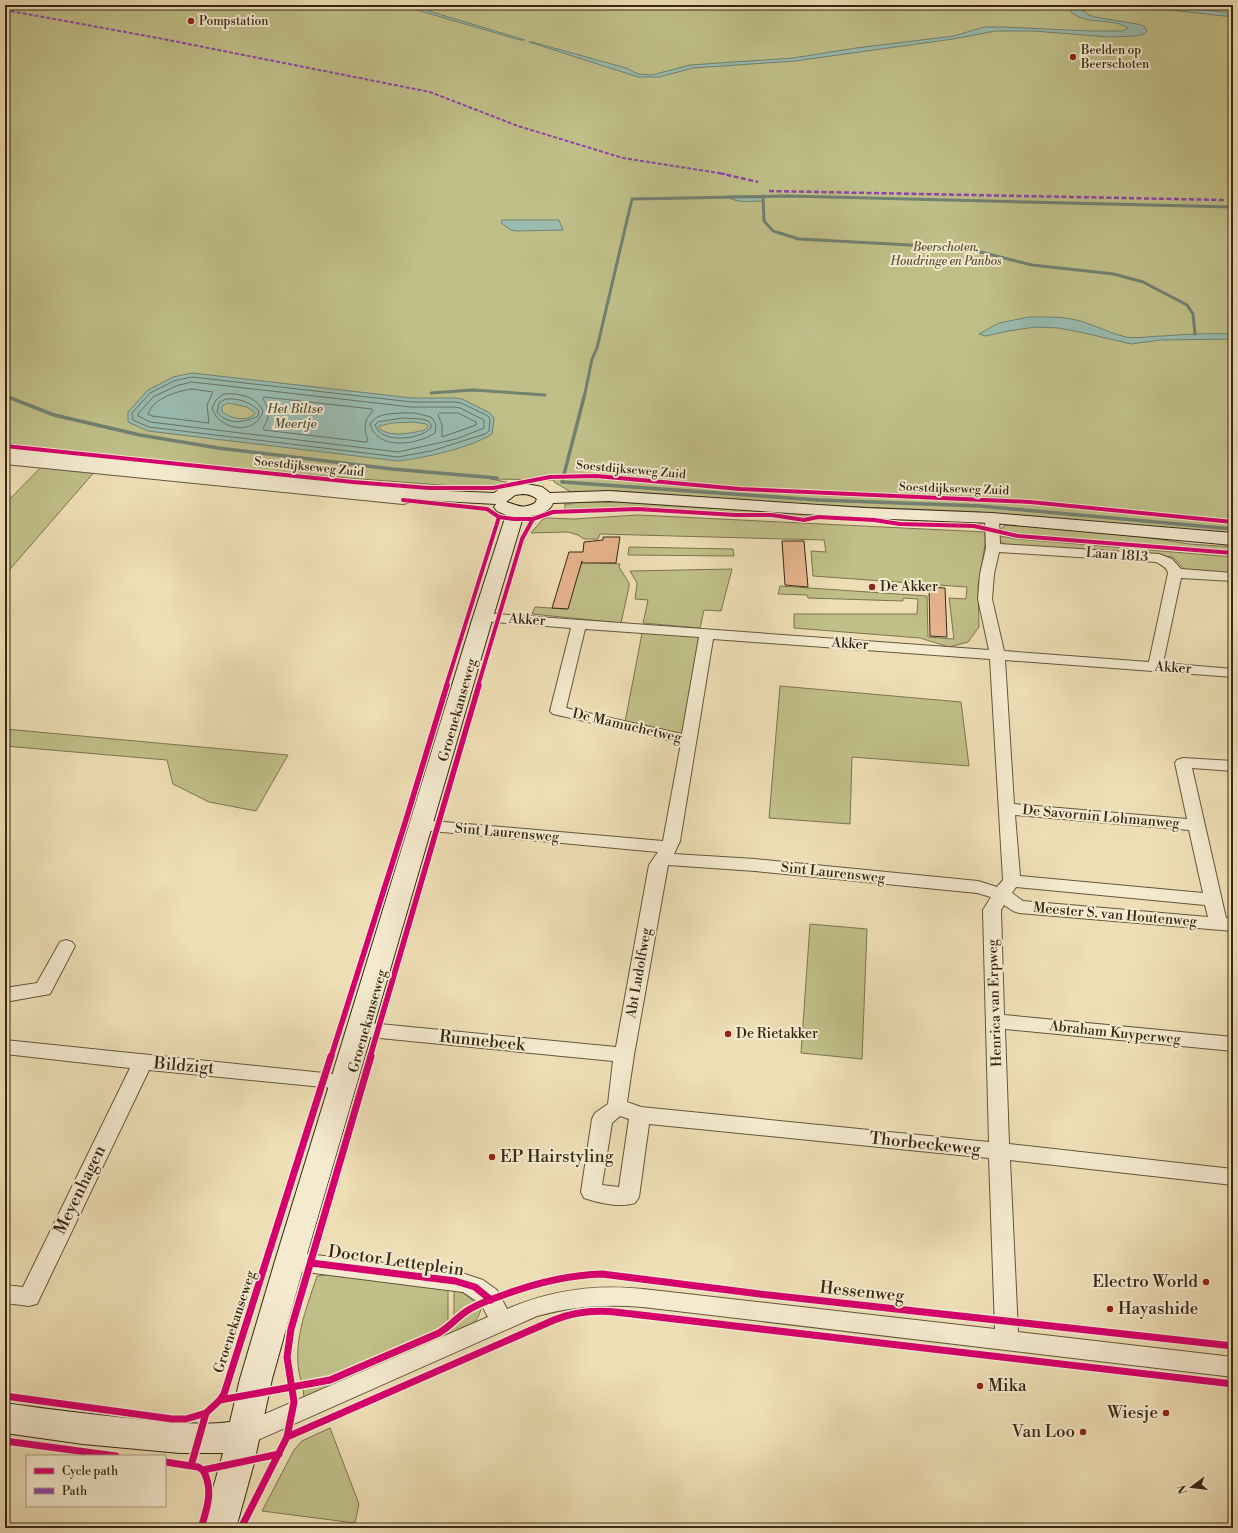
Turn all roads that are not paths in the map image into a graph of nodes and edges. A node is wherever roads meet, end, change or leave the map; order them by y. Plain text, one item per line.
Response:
1 (5, 453) edge
2 (5, 460) edge
3 (423, 495) junction
4 (546, 498) junction
5 (508, 505) junction
6 (992, 518) junction
7 (1233, 539) edge
8 (993, 548) junction
9 (1175, 573) junction
10 (1233, 578) edge
11 (483, 617) junction
12 (579, 624) junction
13 (707, 634) junction
14 (997, 655) junction
15 (1155, 667) junction
16 (1233, 673) edge
17 (689, 740) junction
18 (1233, 766) edge
19 (1006, 809) junction
20 (421, 824) junction
21 (1196, 825) junction
22 (665, 853) junction
23 (1006, 888) junction
24 (1212, 900) junction
25 (1225, 925) edge
26 (66, 946) dead end
27 (5, 995) edge
28 (997, 1021) junction
29 (359, 1029) junction
30 (1233, 1044) edge
31 (5, 1047) edge
32 (624, 1055) junction
33 (142, 1062) junction
34 (343, 1082) junction
35 (618, 1107) junction
36 (640, 1115) junction
37 (999, 1152) junction
38 (1233, 1177) edge
39 (290, 1261) junction
40 (5, 1294) edge
41 (502, 1322) junction
42 (1007, 1340) junction
43 (1233, 1368) edge
44 (5, 1418) edge
45 (243, 1435) junction
46 (219, 1528) edge

1 - 3 main road, Soestdijkseweg Zuid
2 - 3 street, Soestdijkseweg Zuid
3 - 5 main road, Soestdijkseweg Zuid
4 - 5 main road, Soestdijkseweg Zuid
4 - 5 main road
4 - 6 main road, Soestdijkseweg Zuid
5 - 11 main road, Groenekanseweg
6 - 7 main road, Soestdijkseweg Zuid
6 - 8 street
8 - 9 street, Laan 1813
8 - 14 street
9 - 10 street
9 - 15 street
11 - 12 street, Akker
11 - 20 main road, Groenekanseweg
12 - 13 street, Akker
12 - 17 street, De Mamuchetweg
13 - 14 street, Akker
13 - 17 street, Abt Ludolfweg
14 - 15 street, Akker
14 - 19 street
15 - 16 street, Akker
17 - 22 street, Abt Ludolfweg
18 - 21 street, De Savornin Lohmanweg
19 - 21 street, De Savornin Lohmanweg
19 - 23 street
20 - 22 street, Sint Laurensweg
20 - 29 main road, Groenekanseweg
21 - 24 street, De Savornin Lohmanweg
22 - 23 street, Sint Laurensweg
22 - 32 street, Abt Ludolfweg
23 - 24 street, Meester S. van Houtenweg
23 - 25 street, Meester S. van Houtenweg
23 - 28 street, Henrica van Erpweg
24 - 25 street, De Savornin Lohmanweg
26 - 27 street
28 - 30 street, Abraham Kuyperweg
28 - 37 street, Henrica van Erpweg
29 - 32 street, Runnebeek
29 - 34 main road, Groenekanseweg
31 - 33 street, Bildzigt
32 - 35 street, Abt Ludolfweg
33 - 34 street, Bildzigt
33 - 40 street, Meyenhagen
34 - 39 main road, Groenekanseweg
35 - 36 street, Thorbeckeweg
35 - 36 street
36 - 37 street, Thorbeckeweg
37 - 38 street, Thorbeckeweg
37 - 42 street, Henrica van Erpweg
39 - 41 street, Doctor Letteplein
39 - 45 main road, Groenekanseweg
41 - 42 street, Hessenweg
41 - 45 street
42 - 43 street, Hessenweg
44 - 45 main road
45 - 46 main road, Groenekanseweg

